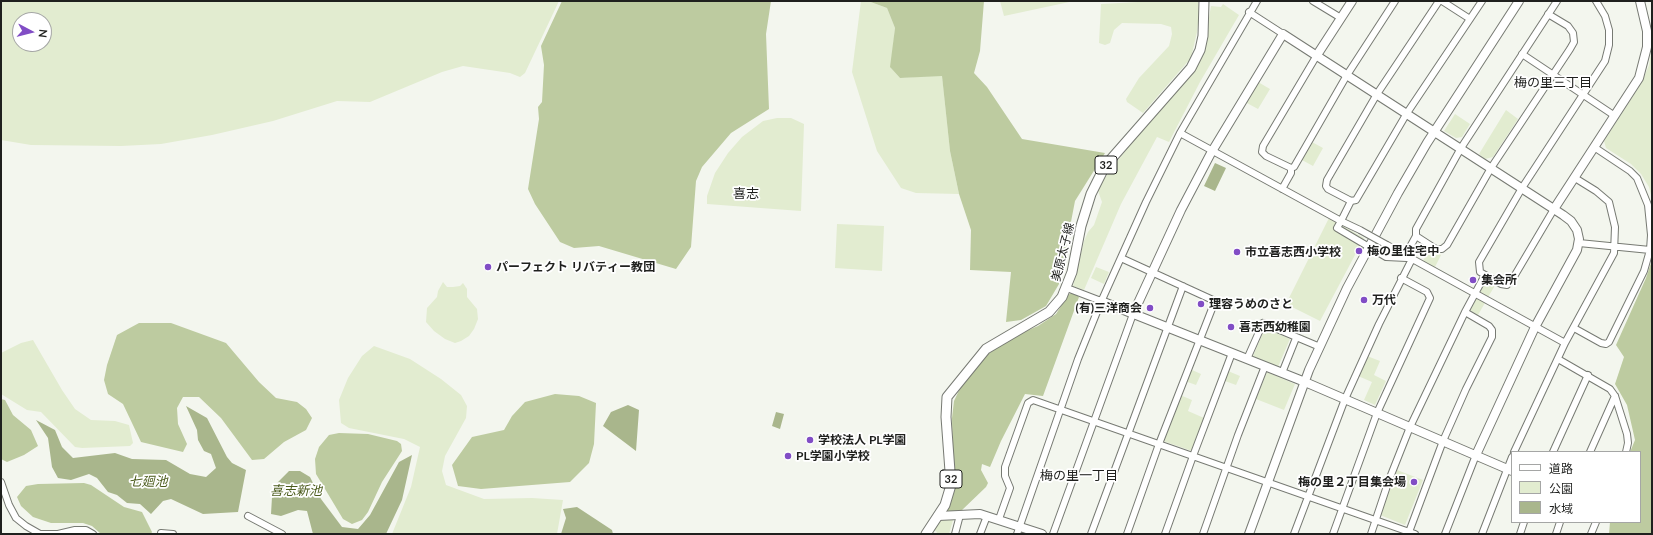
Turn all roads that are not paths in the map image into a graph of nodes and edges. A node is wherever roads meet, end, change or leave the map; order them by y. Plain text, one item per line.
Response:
1 (1204, 1) edge
2 (1257, 1) edge
3 (1313, 1) edge
4 (1352, 1) edge
5 (1395, 1) edge
6 (1439, 1) edge
7 (1442, 1) edge
8 (1482, 1) edge
9 (1520, 1) edge
10 (1557, 1) edge
11 (1596, 1) edge
12 (1640, 1) edge
13 (1249, 12) junction
14 (1548, 14) junction
15 (1341, 18) junction
16 (1470, 19) junction
17 (1283, 34) junction
18 (1522, 54) junction
19 (1317, 55) junction
20 (1347, 75) junction
21 (1553, 75) junction
22 (1378, 94) junction
23 (1584, 95) junction
24 (1406, 113) junction
25 (1615, 116) junction
26 (1434, 131) junction
27 (1180, 133) junction
28 (1594, 147) junction
29 (1461, 148) junction
30 (1212, 150) junction
31 (1291, 168) junction
32 (1491, 168) junction
33 (1574, 178) junction
34 (1522, 188) junction
35 (1282, 189) junction
36 (1351, 201) junction
37 (1554, 209) junction
38 (1341, 221) junction
39 (1416, 236) junction
40 (1579, 243) junction
41 (1369, 246) junction
42 (1614, 246) junction
43 (1650, 250) junction
44 (1121, 258) junction
45 (1408, 258) junction
46 (1152, 272) junction
47 (1485, 275) junction
48 (1401, 278) junction
49 (1183, 286) junction
50 (1067, 288) junction
51 (1474, 294) junction
52 (1101, 301) junction
53 (1465, 312) junction
54 (1133, 314) junction
55 (1167, 327) junction
56 (1535, 327) junction
57 (1574, 328) junction
58 (1296, 338) junction
59 (1200, 340) junction
60 (1565, 343) junction
61 (1320, 347) junction
62 (1232, 353) junction
63 (1247, 359) junction
64 (1558, 359) junction
65 (1265, 366) junction
66 (1282, 373) junction
67 (1588, 375) junction
68 (1305, 382) junction
69 (1615, 396) junction
70 (1345, 399) junction
71 (1061, 409) junction
72 (1377, 413) junction
73 (1094, 421) junction
74 (1410, 427) junction
75 (1128, 433) junction
76 (1443, 441) junction
77 (1159, 444) junction
78 (1514, 451) edge
79 (1553, 451) edge
80 (1590, 451) edge
81 (1626, 451) edge
82 (1476, 455) junction
83 (1193, 456) junction
84 (1226, 467) junction
85 (1509, 469) edge
86 (1, 482) edge
87 (1267, 482) junction
88 (1308, 496) junction
89 (1342, 508) junction
90 (960, 515) junction
91 (248, 516) dead end
92 (938, 516) junction
93 (987, 516) junction
94 (999, 519) junction
95 (1376, 520) junction
96 (1524, 523) edge
97 (1560, 523) edge
98 (1596, 523) edge
99 (1018, 530) edge
100 (161, 533) dead end
101 (1412, 533) edge
102 (40, 534) edge
103 (93, 534) edge
104 (173, 534) edge
105 (282, 534) edge
106 (926, 534) edge
107 (955, 534) edge
108 (980, 534) edge
109 (1042, 534) edge
110 (1054, 534) edge
111 (1091, 534) edge
112 (1127, 534) edge
113 (1165, 534) edge
114 (1203, 534) edge
115 (1249, 534) edge
116 (1294, 534) edge
117 (1333, 534) edge
118 (1371, 534) edge
119 (1445, 534) edge
120 (1482, 534) edge
121 (1520, 534) edge
122 (1556, 534) edge
123 (1592, 534) edge

1 - 50 main road, 美原太子線 / 32
2 - 13 street
3 - 15 street
4 - 15 street
5 - 20 street
6 - 22 street
7 - 16 street
8 - 16 street
9 - 26 street
10 - 14 street
11 - 23 street
12 - 25 street
13 - 17 street
13 - 27 street
14 - 18 street
14 - 21 street
15 - 19 street
16 - 24 street
17 - 19 street
17 - 30 street
18 - 21 street
18 - 29 street
19 - 20 street
19 - 31 street
20 - 22 street
20 - 31 street
21 - 23 street
21 - 32 street
22 - 24 street
22 - 36 street
23 - 25 street
23 - 34 street
24 - 26 street
24 - 36 street
25 - 28 street
26 - 29 street
26 - 41 street
27 - 30 street
27 - 44 street
28 - 33 street
28 - 43 street
29 - 32 street
29 - 39 street
30 - 35 street
30 - 46 street
31 - 35 street
32 - 34 street
32 - 39 street
33 - 37 street
33 - 42 street
34 - 37 street
34 - 47 street
35 - 38 street
36 - 38 street
37 - 40 street
37 - 47 street
38 - 41 street
38 - 45 street, bridge
39 - 45 street
40 - 42 street
40 - 56 street
41 - 45 street
41 - 61 street
42 - 43 street
42 - 57 street
43 - 57 street
44 - 46 street
44 - 52 street
45 - 48 street
45 - 51 street
46 - 49 street
46 - 54 street
47 - 51 street
48 - 70 street
48 - 72 street
49 - 55 street
49 - 59 street
50 - 52 street
50 - 92 main road, 美原太子線 / 32
51 - 53 street
51 - 56 street
52 - 54 street
52 - 71 street
53 - 74 street
53 - 76 street
54 - 55 street
54 - 73 street
55 - 59 street
55 - 75 street
56 - 60 street
56 - 82 street
57 - 60 street
58 - 61 street
58 - 63 street
58 - 66 street
59 - 62 street
59 - 77 street
60 - 64 street
61 - 68 street
62 - 63 street
62 - 83 street
63 - 65 street
64 - 67 street
64 - 78 street
65 - 66 street
65 - 84 street
66 - 68 street
67 - 69 street
67 - 79 street
68 - 70 street
68 - 87 street
69 - 80 street
69 - 81 street
70 - 72 street
70 - 88 street
71 - 73 street
71 - 94 street
71 - 99 street
72 - 74 street
72 - 89 street
73 - 75 street
73 - 110 street
74 - 76 street
74 - 95 street
75 - 77 street
75 - 111 street
76 - 82 street
76 - 101 street
77 - 83 street
77 - 112 street
82 - 85 street
82 - 119 street
83 - 84 street
83 - 113 street
84 - 87 street
84 - 114 street
85 - 120 street
86 - 102 street
87 - 88 street
87 - 115 street
88 - 89 street
88 - 116 street
89 - 95 street
89 - 117 street
90 - 92 street
90 - 93 street
90 - 107 street
91 - 105 street
92 - 106 main road, 美原太子線 / 32
93 - 94 street
93 - 108 street
94 - 99 street
95 - 101 street
95 - 118 street
96 - 121 street
97 - 122 street
98 - 123 street
99 - 109 street
100 - 104 street
102 - 103 street

